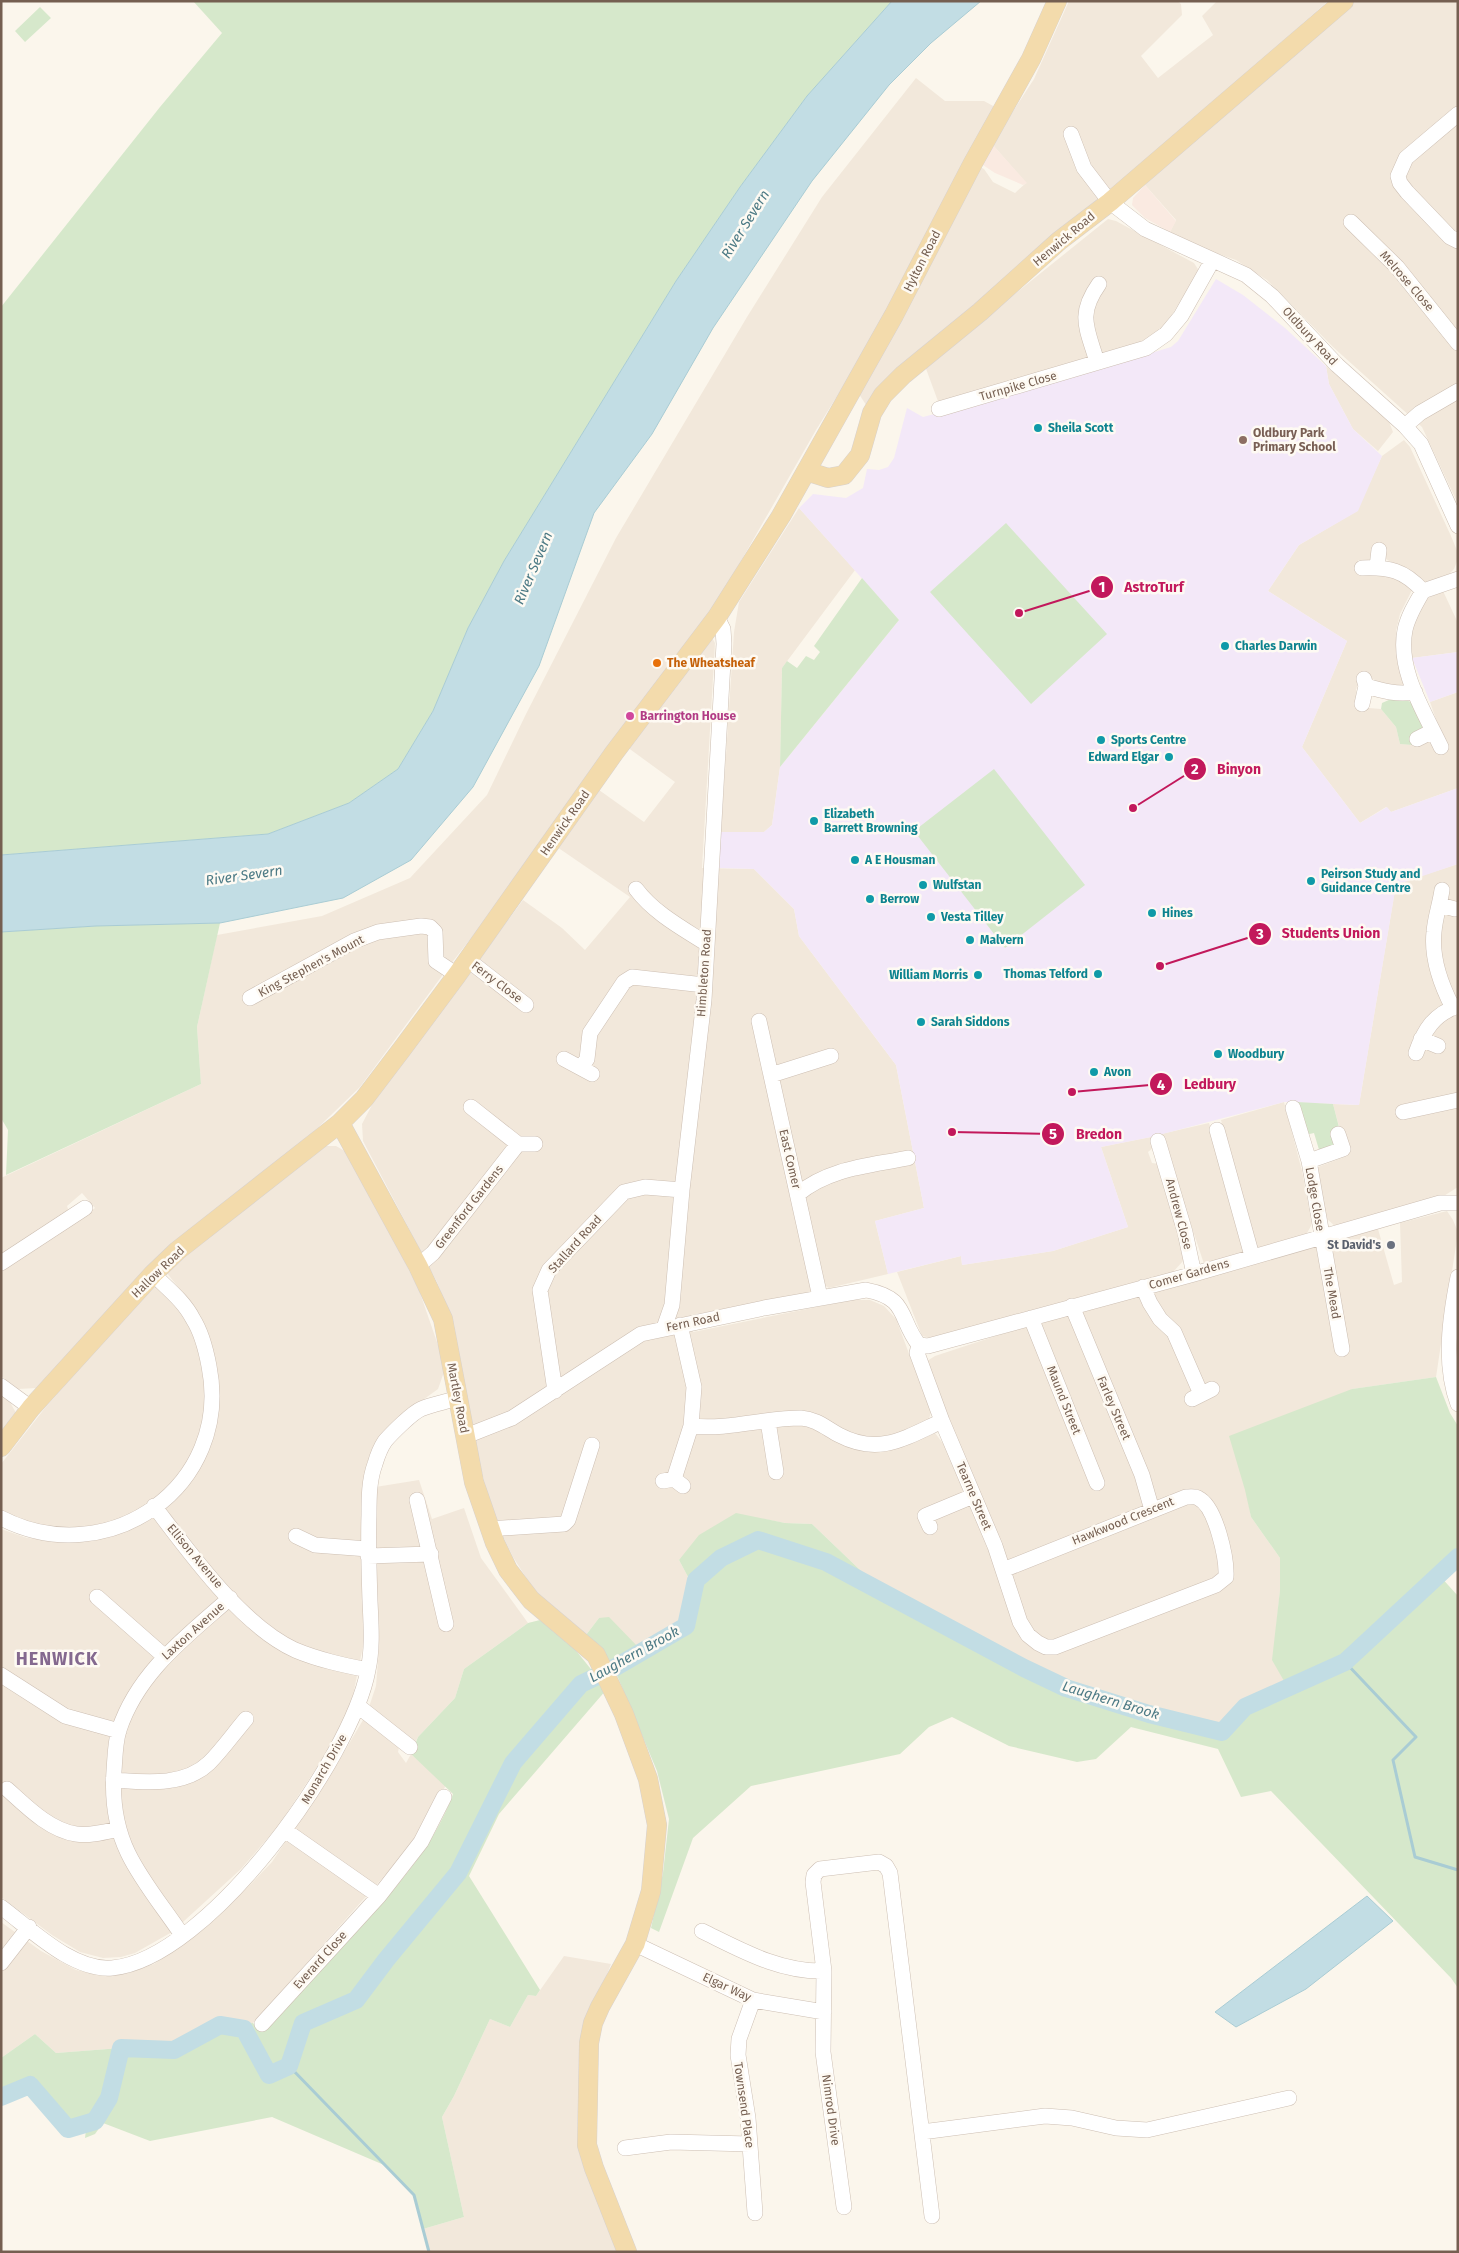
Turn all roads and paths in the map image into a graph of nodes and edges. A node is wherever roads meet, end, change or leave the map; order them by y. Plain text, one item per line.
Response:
1 (1057, 1) edge
2 (1344, 1) edge
3 (1458, 114) edge
4 (1071, 134) dead end
5 (1110, 202) junction
6 (1348, 220) dead end
7 (1458, 242) edge
8 (1212, 261) junction
9 (1099, 284) dead end
10 (1458, 344) edge
11 (1096, 362) junction
12 (1458, 391) edge
13 (939, 409) dead end
14 (1405, 426) junction
15 (806, 471) junction
16 (781, 516) joint
17 (1458, 526) edge
18 (1379, 550) dead end
19 (1377, 567) junction
20 (1362, 568) dead end
21 (1458, 579) edge
22 (1423, 591) junction
23 (717, 617) junction
24 (1415, 692) junction
25 (1362, 704) dead end
26 (1433, 731) junction
27 (1418, 739) dead end
28 (1441, 747) dead end
29 (636, 889) dead end
30 (1442, 890) dead end
31 (1440, 905) junction
32 (1455, 909) dead end
33 (707, 944) junction
34 (463, 967) junction
35 (704, 985) junction
36 (250, 998) dead end
37 (526, 1005) dead end
38 (1455, 1007) edge
39 (759, 1021) dead end
40 (1421, 1039) junction
41 (1438, 1046) dead end
42 (1416, 1054) dead end
43 (831, 1056) dead end
44 (564, 1059) dead end
45 (770, 1075) junction
46 (1458, 1100) edge
47 (470, 1106) dead end
48 (1294, 1108) dead end
49 (1403, 1112) dead end
50 (340, 1123) junction
51 (1218, 1130) dead end
52 (1338, 1134) dead end
53 (1158, 1141) dead end
54 (518, 1144) junction
55 (535, 1144) dead end
56 (908, 1158) dead end
57 (1309, 1160) junction
58 (682, 1190) junction
59 (798, 1194) junction
60 (1458, 1203) edge
61 (85, 1208) dead end
62 (1322, 1237) junction
63 (1252, 1256) junction
64 (1, 1263) edge
65 (418, 1266) junction
66 (153, 1274) junction
67 (1194, 1274) junction
68 (1458, 1277) edge
69 (1143, 1287) junction
70 (820, 1297) junction
71 (1072, 1306) junction
72 (1031, 1318) junction
73 (680, 1325) junction
74 (664, 1328) junction
75 (919, 1345) junction
76 (1342, 1349) dead end
77 (1, 1386) edge
78 (555, 1391) junction
79 (1202, 1394) dead end
80 (458, 1398) junction
81 (1458, 1404) edge
82 (31, 1408) junction
83 (768, 1421) junction
84 (942, 1421) junction
85 (691, 1426) junction
86 (466, 1436) junction
87 (1, 1447) edge
88 (585, 1453) dead end
89 (777, 1474) dead end
90 (673, 1482) dead end
91 (1097, 1483) dead end
92 (973, 1496) junction
93 (417, 1500) dead end
94 (154, 1506) junction
95 (1152, 1510) junction
96 (1, 1518) edge
97 (930, 1527) dead end
98 (489, 1529) junction
99 (296, 1536) dead end
100 (368, 1553) junction
101 (431, 1554) junction
102 (1003, 1570) junction
103 (97, 1597) dead end
104 (230, 1598) junction
105 (446, 1624) dead end
106 (1038, 1643) joint
107 (164, 1656) junction
108 (368, 1670) junction
109 (1, 1675) edge
110 (358, 1706) junction
111 (246, 1719) dead end
112 (119, 1731) junction
113 (410, 1747) dead end
114 (113, 1780) junction
115 (7, 1789) dead end
116 (444, 1797) dead end
117 (119, 1828) junction
118 (286, 1831) junction
119 (379, 1896) junction
120 (1, 1907) edge
121 (29, 1927) junction
122 (702, 1932) dead end
123 (182, 1935) junction
124 (635, 1944) junction
125 (1, 1963) edge
126 (824, 1971) junction
127 (753, 2000) junction
128 (824, 2012) junction
129 (262, 2024) dead end
130 (1289, 2098) dead end
131 (922, 2132) junction
132 (750, 2144) junction
133 (625, 2148) dead end
134 (844, 2207) dead end
135 (756, 2213) dead end
136 (932, 2216) dead end
137 (627, 2252) edge

1 - 15 main road, Hylton Road
2 - 5 main road, Henwick Road
3 - 7 street
4 - 5 street, Oldbury Road
5 - 8 street, Oldbury Road
5 - 15 main road, Henwick Road
6 - 10 street, Melrose Close
8 - 11 street, Turnpike Close
8 - 14 street, Oldbury Road
9 - 11 street
11 - 13 street, Turnpike Close
12 - 14 street
14 - 17 street, Oldbury Road
15 - 16 main road, Hylton Road
16 - 23 main road, Henwick Road
18 - 19 street
19 - 20 street
19 - 22 street
21 - 22 street
22 - 24 street
23 - 33 street, Himbleton Road
23 - 34 main road, Henwick Road
24 - 25 street
24 - 26 street
26 - 27 street
26 - 28 street
29 - 33 street
30 - 31 street
31 - 32 street
31 - 38 street
33 - 35 street, Himbleton Road
34 - 36 street, King Stephen's Mount
34 - 37 street, Ferry Close
34 - 50 main road, Henwick Road
35 - 44 street
35 - 58 street, Himbleton Road
38 - 40 street
39 - 45 street, East Comer
40 - 41 street
40 - 42 street
43 - 45 street
45 - 59 street, East Comer
46 - 49 street
47 - 54 street
48 - 57 street, Lodge Close
50 - 65 main road, Martley Road
50 - 66 main road, Hallow Road
51 - 63 street
52 - 57 street, Lodge Close
53 - 67 street, Andrew Close
54 - 55 street
54 - 65 street, Greenford Gardens
56 - 59 street
57 - 62 street, Lodge Close
58 - 74 street, Himbleton Road
58 - 78 street, Stallard Road
59 - 70 street, East Comer
60 - 62 street, Comer Gardens
61 - 64 street
62 - 63 street, Comer Gardens
62 - 76 street, The Mead
63 - 67 street, Comer Gardens
65 - 80 main road, Martley Road
66 - 82 main road, Hallow Road
66 - 94 street
67 - 69 street, Comer Gardens
68 - 81 street
69 - 71 street, Comer Gardens
69 - 79 street
70 - 73 street, Fern Road
70 - 75 street, Fern Road
71 - 72 street, Comer Gardens
71 - 95 street, Farley Street
72 - 75 street, Comer Gardens
72 - 91 street, Maund Street
73 - 74 street, Fern Road
73 - 85 street
74 - 78 street, Fern Road
75 - 84 street, Tearne Street
77 - 82 street
78 - 86 street, Fern Road
80 - 86 main road, Martley Road
80 - 100 street, Monarch Drive
82 - 87 main road, Hallow Road
83 - 84 street
83 - 85 street
83 - 89 street
84 - 92 street, Tearne Street
85 - 90 street
86 - 98 main road, Martley Road
88 - 98 street
92 - 97 street
92 - 102 street, Tearne Street
93 - 101 street
94 - 96 street
94 - 104 street, Ellison Avenue
95 - 102 street, Hawkwood Crescent
95 - 106 street, Hawkwood Crescent
98 - 124 main road, Martley Road
99 - 100 street
100 - 101 street
100 - 108 street, Monarch Drive
101 - 105 street
102 - 106 street, Tearne Street
103 - 107 street
104 - 107 street, Laxton Avenue
104 - 108 street, Ellison Avenue
107 - 112 street, Laxton Avenue
108 - 110 street, Monarch Drive
109 - 112 street
110 - 113 street
110 - 118 street, Monarch Drive
111 - 114 street
112 - 114 street, Laxton Avenue
114 - 117 street, Laxton Avenue
115 - 117 street
116 - 119 street, Everard Close
117 - 123 street, Laxton Avenue
118 - 119 street
118 - 123 street, Monarch Drive
119 - 129 street, Everard Close
120 - 121 street, Monarch Drive
121 - 123 street, Monarch Drive
121 - 125 street
122 - 126 street
124 - 127 street, Elgar Way
124 - 137 main road
126 - 128 street, Nimrod Drive
126 - 131 street, Nimrod Drive
127 - 128 street, Elgar Way
127 - 132 street, Townsend Place
128 - 134 street, Nimrod Drive
130 - 131 street
131 - 136 street
132 - 133 street
132 - 135 street, Townsend Place

